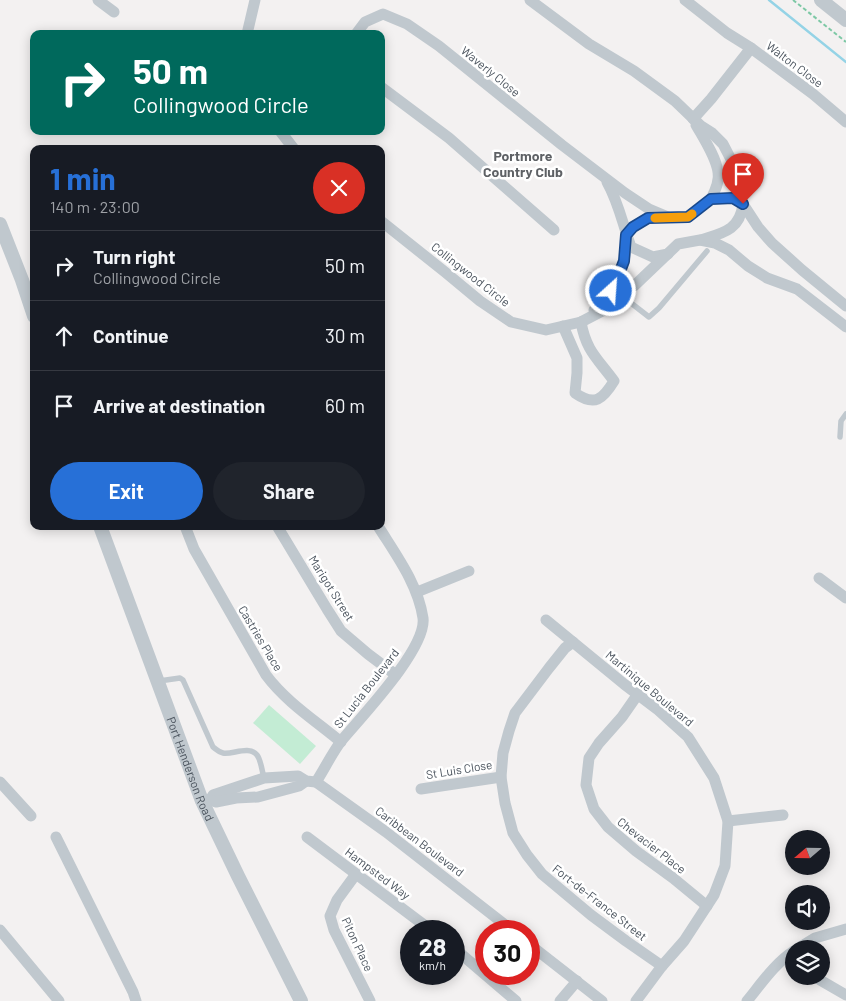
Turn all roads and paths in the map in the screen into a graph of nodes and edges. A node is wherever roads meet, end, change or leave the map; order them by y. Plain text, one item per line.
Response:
1 (98, 0) edge
2 (255, 0) edge
3 (530, 0) edge
4 (685, 0) edge
5 (793, 0) edge
6 (821, 0) edge
7 (114, 12) dead end
8 (846, 20) edge
9 (248, 30) edge
10 (359, 30) edge
11 (846, 42) edge
12 (751, 48) junction
13 (385, 90) edge
14 (693, 119) junction
15 (846, 122) edge
16 (283, 135) edge
17 (291, 145) edge
18 (605, 178) junction
19 (711, 199) junction
20 (743, 204) junction
21 (668, 217) junction
22 (0, 224) edge
23 (385, 224) edge
24 (554, 230) dead end
25 (626, 235) junction
26 (700, 240) junction
27 (707, 252) dead end
28 (668, 254) junction
29 (622, 296) junction
30 (30, 304) edge
31 (846, 306) edge
32 (581, 322) junction
33 (563, 326) junction
34 (846, 327) edge
35 (846, 414) edge
36 (840, 437) dead end
37 (101, 530) edge
38 (187, 530) edge
39 (279, 530) edge
40 (380, 530) edge
41 (469, 572) dead end
42 (819, 578) dead end
43 (417, 592) junction
44 (846, 598) edge
45 (546, 620) dead end
46 (573, 642) junction
47 (396, 675) junction
48 (157, 682) junction
49 (638, 694) junction
50 (341, 742) junction
51 (501, 777) junction
52 (264, 778) junction
53 (0, 782) edge
54 (311, 782) junction
55 (422, 789) dead end
56 (206, 800) junction
57 (783, 815) dead end
58 (31, 816) dead end
59 (728, 821) junction
60 (56, 837) dead end
61 (307, 837) dead end
62 (356, 874) junction
63 (707, 906) junction
64 (417, 920) edge
65 (499, 920) edge
66 (846, 929) edge
67 (0, 930) edge
68 (812, 940) edge
69 (540, 953) edge
70 (465, 957) edge
71 (785, 957) edge
72 (662, 966) junction
73 (576, 981) junction
74 (829, 985) edge
75 (846, 995) edge
76 (59, 1001) edge
77 (136, 1001) edge
78 (301, 1001) edge
79 (370, 1001) edge
80 (516, 1001) edge
81 (560, 1001) edge
82 (602, 1001) edge
83 (636, 1001) edge
84 (747, 1001) edge

1 - 7 street
2 - 9 street
3 - 14 street
4 - 12 street, Walton Close
5 - 11 path
6 - 8 street
10 - 18 street, Waverly Close
12 - 14 street
12 - 15 street, Walton Close
13 - 24 street
14 - 19 street
14 - 20 street
16 - 17 street
18 - 21 street, Waverly Close
18 - 25 street, Waverly Close
19 - 20 street
19 - 21 street
20 - 26 street, Collingwood Circle
20 - 31 street
21 - 25 street
22 - 30 street
23 - 33 street, Collingwood Circle
25 - 28 street
25 - 32 street, Collingwood Circle
26 - 28 street, Collingwood Circle
26 - 34 street
27 - 29 lane
28 - 29 street, Collingwood Circle
29 - 32 street, Collingwood Circle
32 - 33 street, Collingwood Circle
32 - 33 street
35 - 36 lane
37 - 48 street, Port Henderson Road
38 - 50 street, Castries Place
39 - 47 street, Marigot Street
40 - 43 street, St Lucia Boulevard
41 - 43 street
42 - 44 street
43 - 47 street, St Lucia Boulevard
45 - 46 street, Martinique Boulevard
46 - 49 street, Martinique Boulevard
46 - 51 street, Fort-de-France Street
47 - 50 street, St Lucia Boulevard
48 - 52 lane
48 - 56 street, Port Henderson Road
49 - 59 street, Martinique Boulevard
49 - 63 street, Chevacier Place
50 - 54 street, St Lucia Boulevard
51 - 55 street, St Luis Close
51 - 72 street, Fort-de-France Street
52 - 54 street, Caribbean Boulevard
52 - 56 street, Caribbean Boulevard
53 - 58 street
54 - 56 street
54 - 65 street, Caribbean Boulevard
56 - 78 street, Port Henderson Road
57 - 59 street
59 - 63 street, Martinique Boulevard
60 - 77 street
61 - 62 street, Hampsted Way
62 - 64 street, Hampsted Way
62 - 79 street, Piton Place
63 - 72 street, Martinique Boulevard
66 - 68 street
67 - 76 street
69 - 73 street
70 - 80 street
71 - 84 street
72 - 83 street, Martinique Boulevard
73 - 81 street
73 - 82 street
74 - 75 street

